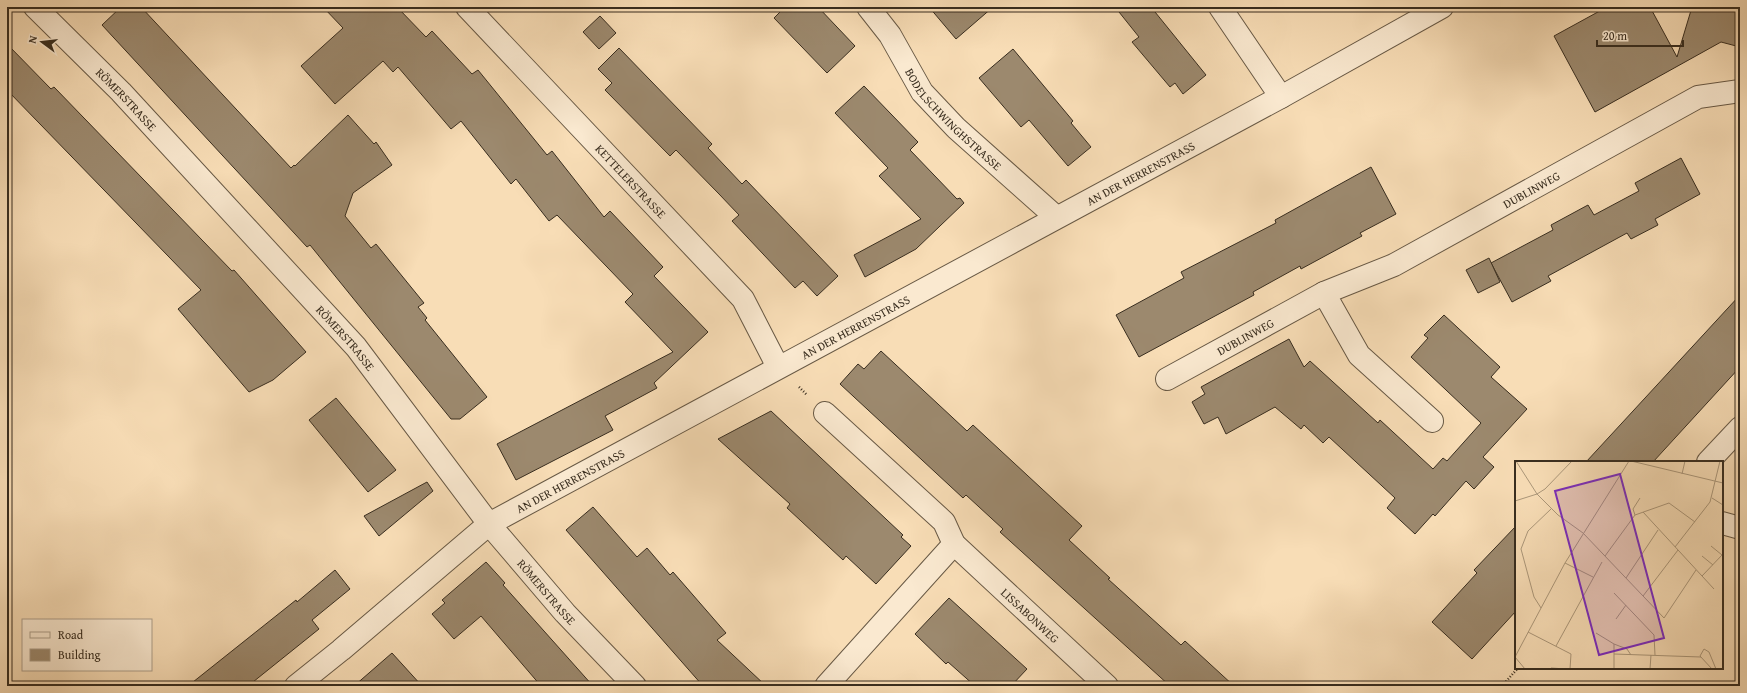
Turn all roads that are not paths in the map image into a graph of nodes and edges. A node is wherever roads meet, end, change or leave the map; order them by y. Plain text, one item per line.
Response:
1 (35, 7) edge
2 (468, 7) edge
3 (868, 7) edge
4 (1220, 7) edge
5 (1442, 7) edge
6 (1740, 91) edge
7 (1281, 97) junction
8 (1056, 217) junction
9 (1324, 293) junction
10 (778, 367) junction
11 (1167, 379) dead end
12 (826, 414) road end
13 (1432, 422) dead end
14 (1740, 428) edge
15 (1709, 461) edge
16 (1723, 523) edge
17 (489, 524) junction
18 (1740, 528) edge
19 (954, 544) junction
20 (296, 686) edge
21 (635, 686) edge
22 (826, 686) edge
23 (1107, 686) edge

1 - 17 street, RÖMERSTRASSE
2 - 10 street, KETTELERSTRASSE
3 - 8 street, BODELSCHWINGHSTRASSE
4 - 7 street
5 - 7 street, AN DER HERRENSTRASS
6 - 9 street, DUBLINWEG
7 - 8 street, AN DER HERRENSTRASS
8 - 10 street, AN DER HERRENSTRASS
9 - 11 street, DUBLINWEG
9 - 13 street
10 - 17 street, AN DER HERRENSTRASS
12 - 19 street, LISSABONWEG
14 - 15 street
16 - 18 street
17 - 20 street, AN DER HERRENSTRASS
17 - 21 street, RÖMERSTRASSE
19 - 22 street
19 - 23 street, LISSABONWEG

